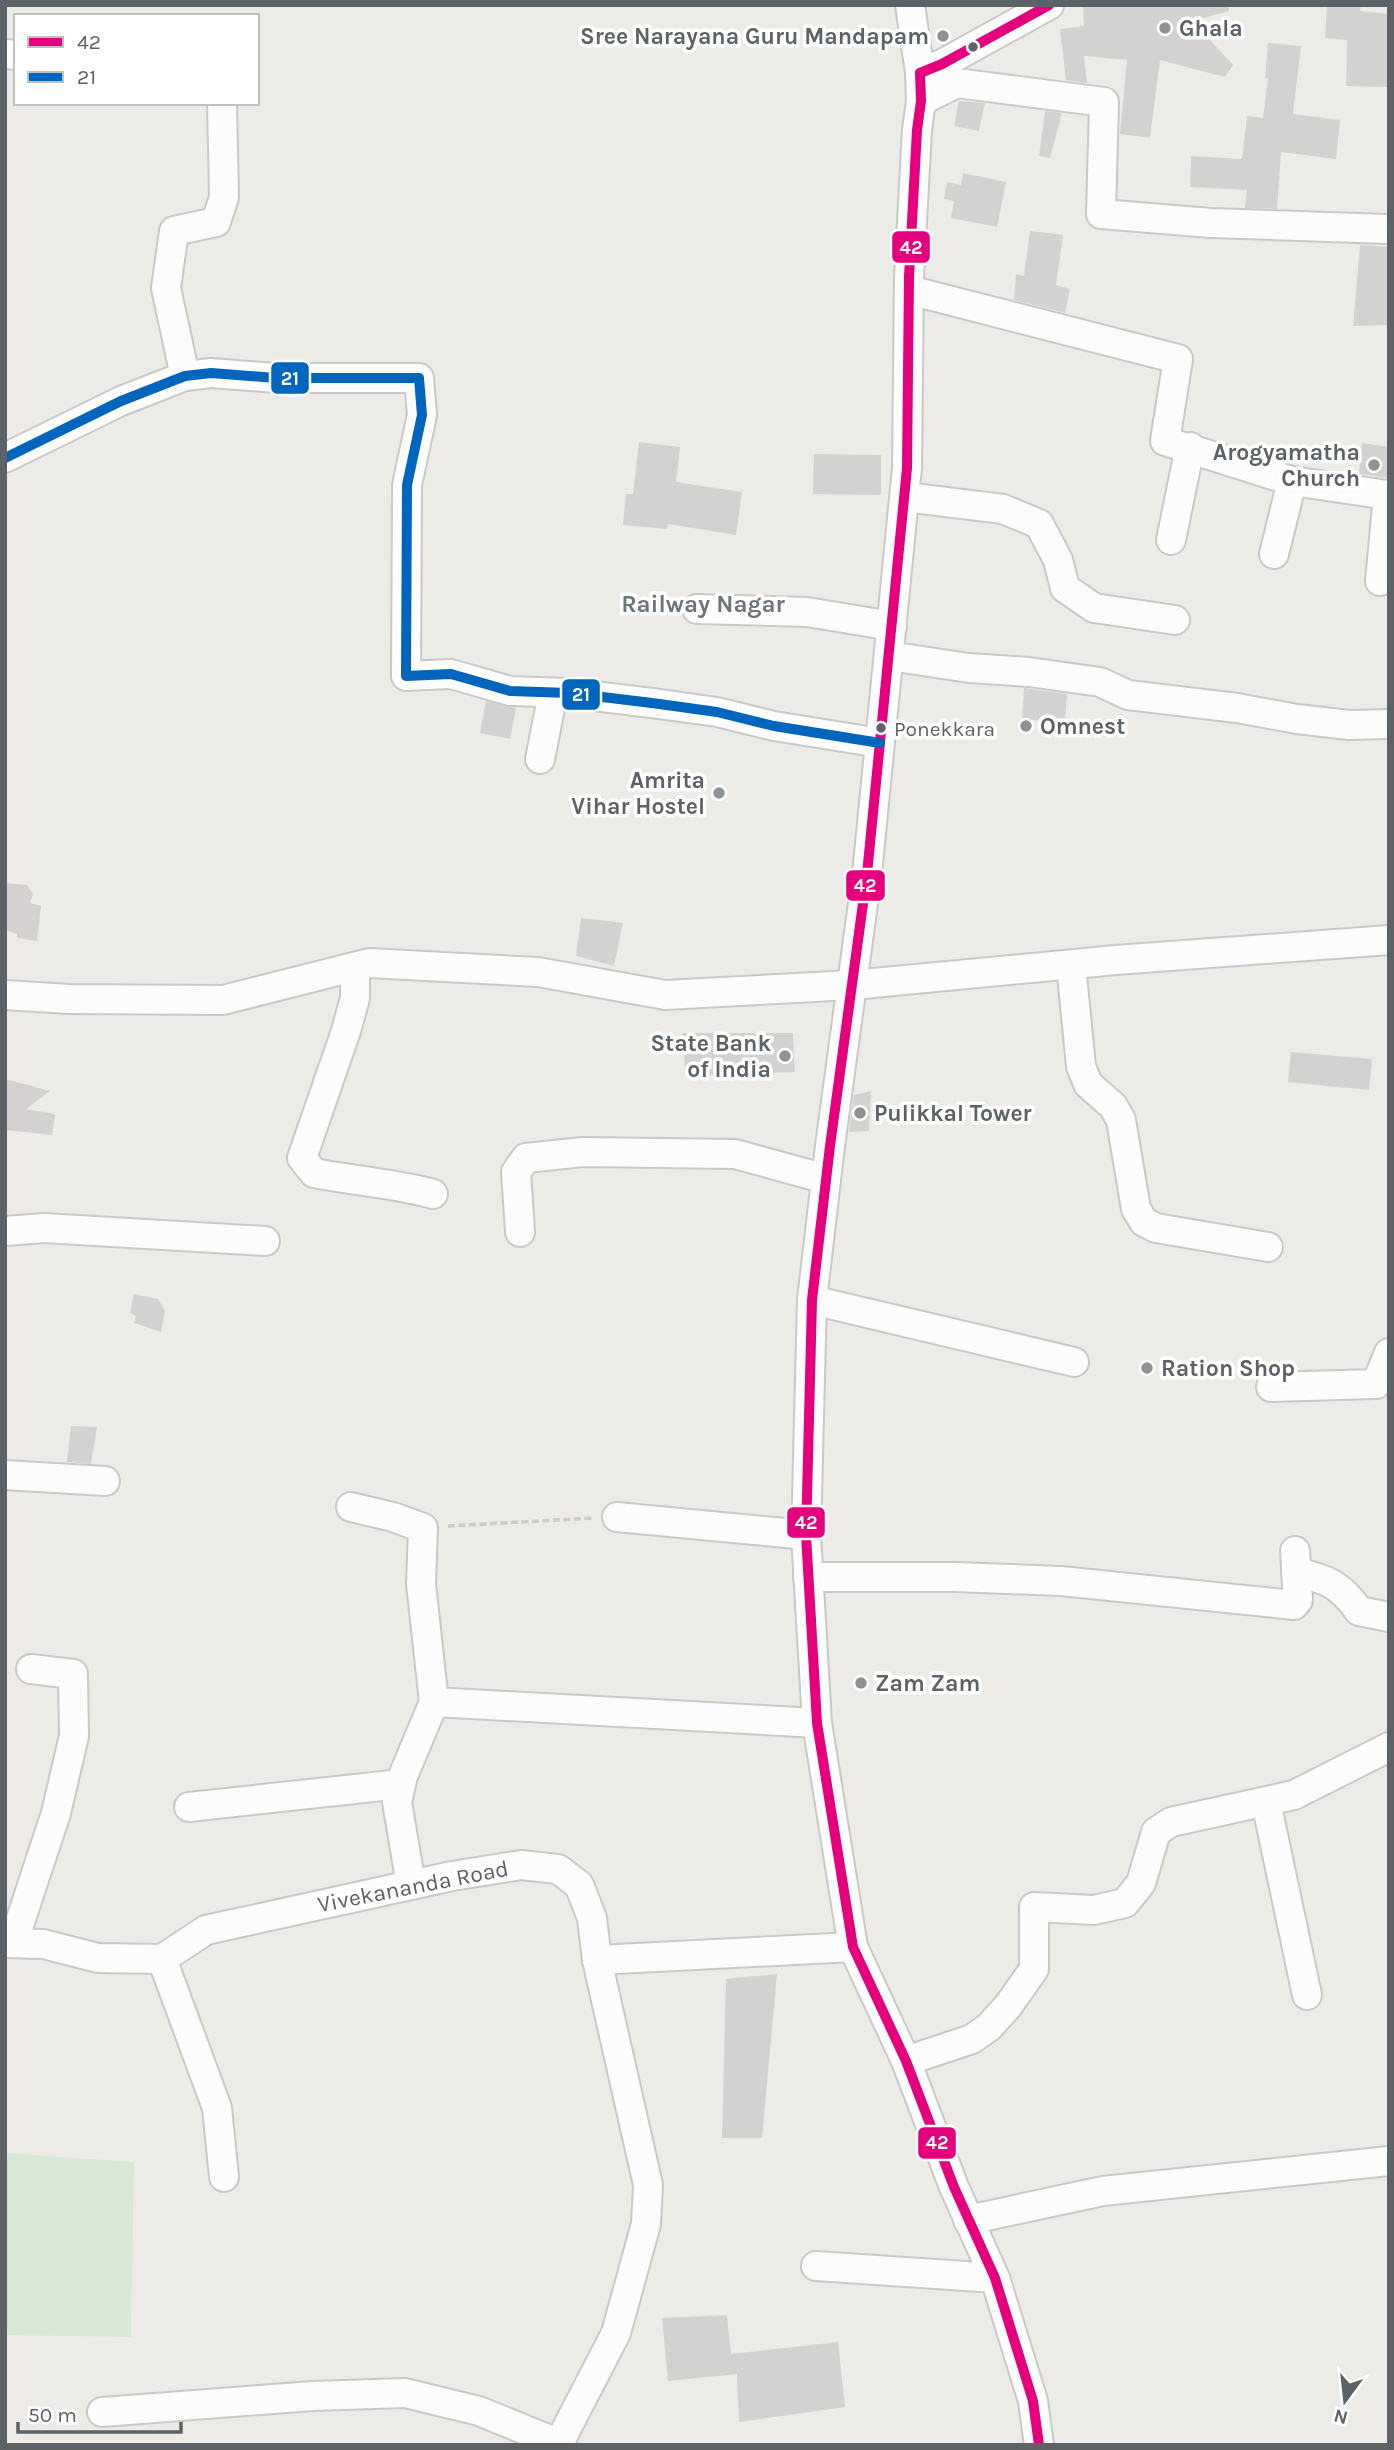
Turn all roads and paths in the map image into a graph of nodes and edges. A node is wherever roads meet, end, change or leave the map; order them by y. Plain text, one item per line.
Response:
1 (910, 5) edge
2 (1049, 5) edge
3 (921, 87) junction
4 (222, 105) edge
5 (1387, 229) edge
6 (909, 290) junction
7 (185, 376) junction
8 (1190, 447) junction
9 (5, 458) edge
10 (1292, 481) junction
11 (1388, 495) edge
12 (905, 497) junction
13 (1171, 540) dead end
14 (1274, 554) dead end
15 (1380, 581) dead end
16 (697, 609) dead end
17 (1175, 620) dead end
18 (892, 626) junction
19 (889, 656) junction
20 (553, 693) junction
21 (1389, 724) edge
22 (880, 743) junction
23 (540, 759) dead end
24 (1389, 940) edge
25 (1070, 965) junction
26 (355, 967) junction
27 (852, 985) junction
28 (5, 995) edge
29 (826, 1179) junction
30 (433, 1194) dead end
31 (5, 1231) edge
32 (520, 1231) dead end
33 (265, 1241) dead end
34 (1268, 1247) dead end
35 (812, 1300) junction
36 (1389, 1353) edge
37 (1074, 1362) dead end
38 (1270, 1387) dead end
39 (5, 1475) edge
40 (105, 1481) dead end
41 (351, 1507) dead end
42 (617, 1517) joint
43 (423, 1528) junction
44 (806, 1535) junction
45 (808, 1577) junction
46 (1389, 1618) edge
47 (31, 1669) dead end
48 (434, 1702) junction
49 (817, 1723) junction
50 (1389, 1747) edge
51 (401, 1784) junction
52 (1266, 1802) junction
53 (189, 1807) dead end
54 (411, 1885) junction
55 (9, 1943) edge
56 (853, 1947) junction
57 (162, 1959) junction
58 (597, 1960) junction
59 (1307, 1995) dead end
60 (906, 2061) junction
61 (1389, 2161) edge
62 (224, 2177) dead end
63 (968, 2220) junction
64 (816, 2266) dead end
65 (995, 2278) junction
66 (102, 2412) dead end
67 (559, 2444) edge
68 (1039, 2445) edge

1 - 3 street
2 - 3 street
3 - 5 street
3 - 6 street
4 - 7 street
6 - 8 street
6 - 12 street
7 - 9 street
7 - 20 street
8 - 10 street
8 - 13 street
10 - 11 street
10 - 14 street
11 - 15 street
12 - 17 street
12 - 18 street
16 - 18 street
18 - 19 street
19 - 21 street
19 - 22 street
20 - 22 street
20 - 23 street
22 - 27 street
24 - 25 street
25 - 27 street
25 - 34 street
26 - 27 street
26 - 28 street
26 - 30 street
27 - 29 street
29 - 32 street
29 - 35 street
31 - 33 street
35 - 37 street
35 - 44 street
36 - 38 street
39 - 40 street
41 - 43 street
42 - 43 path
42 - 44 street
43 - 48 street
44 - 45 street
45 - 46 street
45 - 49 street
47 - 55 street
48 - 49 street
48 - 51 street
49 - 56 street
50 - 52 street
51 - 53 street
51 - 54 street
52 - 59 street
52 - 60 street
54 - 57 street, Vivekananda Road
54 - 58 street, Vivekananda Road
55 - 57 street
56 - 58 street
56 - 60 street
57 - 62 street
58 - 67 street, Vivekananda Road
60 - 63 street
61 - 63 street
63 - 65 street
64 - 65 street
65 - 68 street
66 - 67 street

